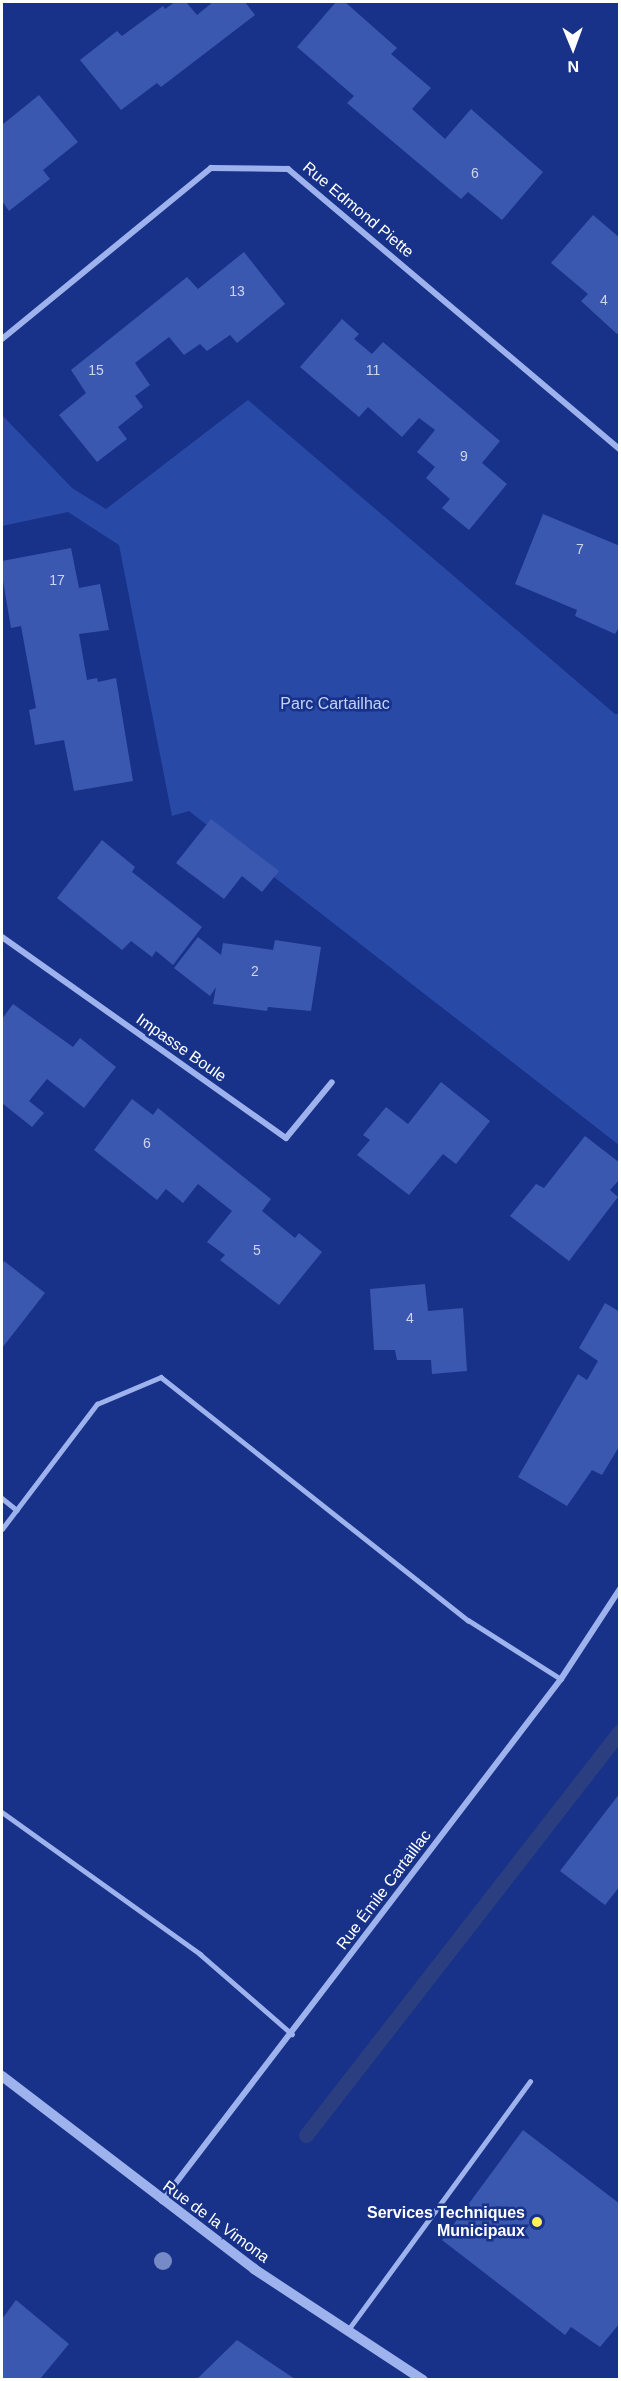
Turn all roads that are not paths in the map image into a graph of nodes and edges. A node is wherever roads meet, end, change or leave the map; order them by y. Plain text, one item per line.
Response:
1 (2, 339) edge
2 (620, 450) edge
3 (2, 937) edge
4 (332, 1082) dead end
5 (2, 1498) edge
6 (17, 1510) junction
7 (2, 1529) edge
8 (620, 1589) edge
9 (561, 1679) junction
10 (2, 1812) edge
11 (292, 2034) junction
12 (2, 2076) edge
13 (530, 2081) dead end
14 (162, 2201) junction
15 (347, 2331) junction
16 (423, 2379) edge

1 - 2 street, Rue Edmond Piette
3 - 4 street, Impasse Boule
5 - 6 lane
6 - 7 lane
6 - 9 lane
8 - 9 street, Rue Émile Cartaillac
9 - 11 street, Rue Émile Cartaillac
10 - 11 lane
11 - 14 street, Rue Émile Cartaillac
12 - 14 street, Rue de la Vimona
13 - 15 lane
14 - 15 street, Rue de la Vimona
15 - 16 street, Rue de la Vimona

